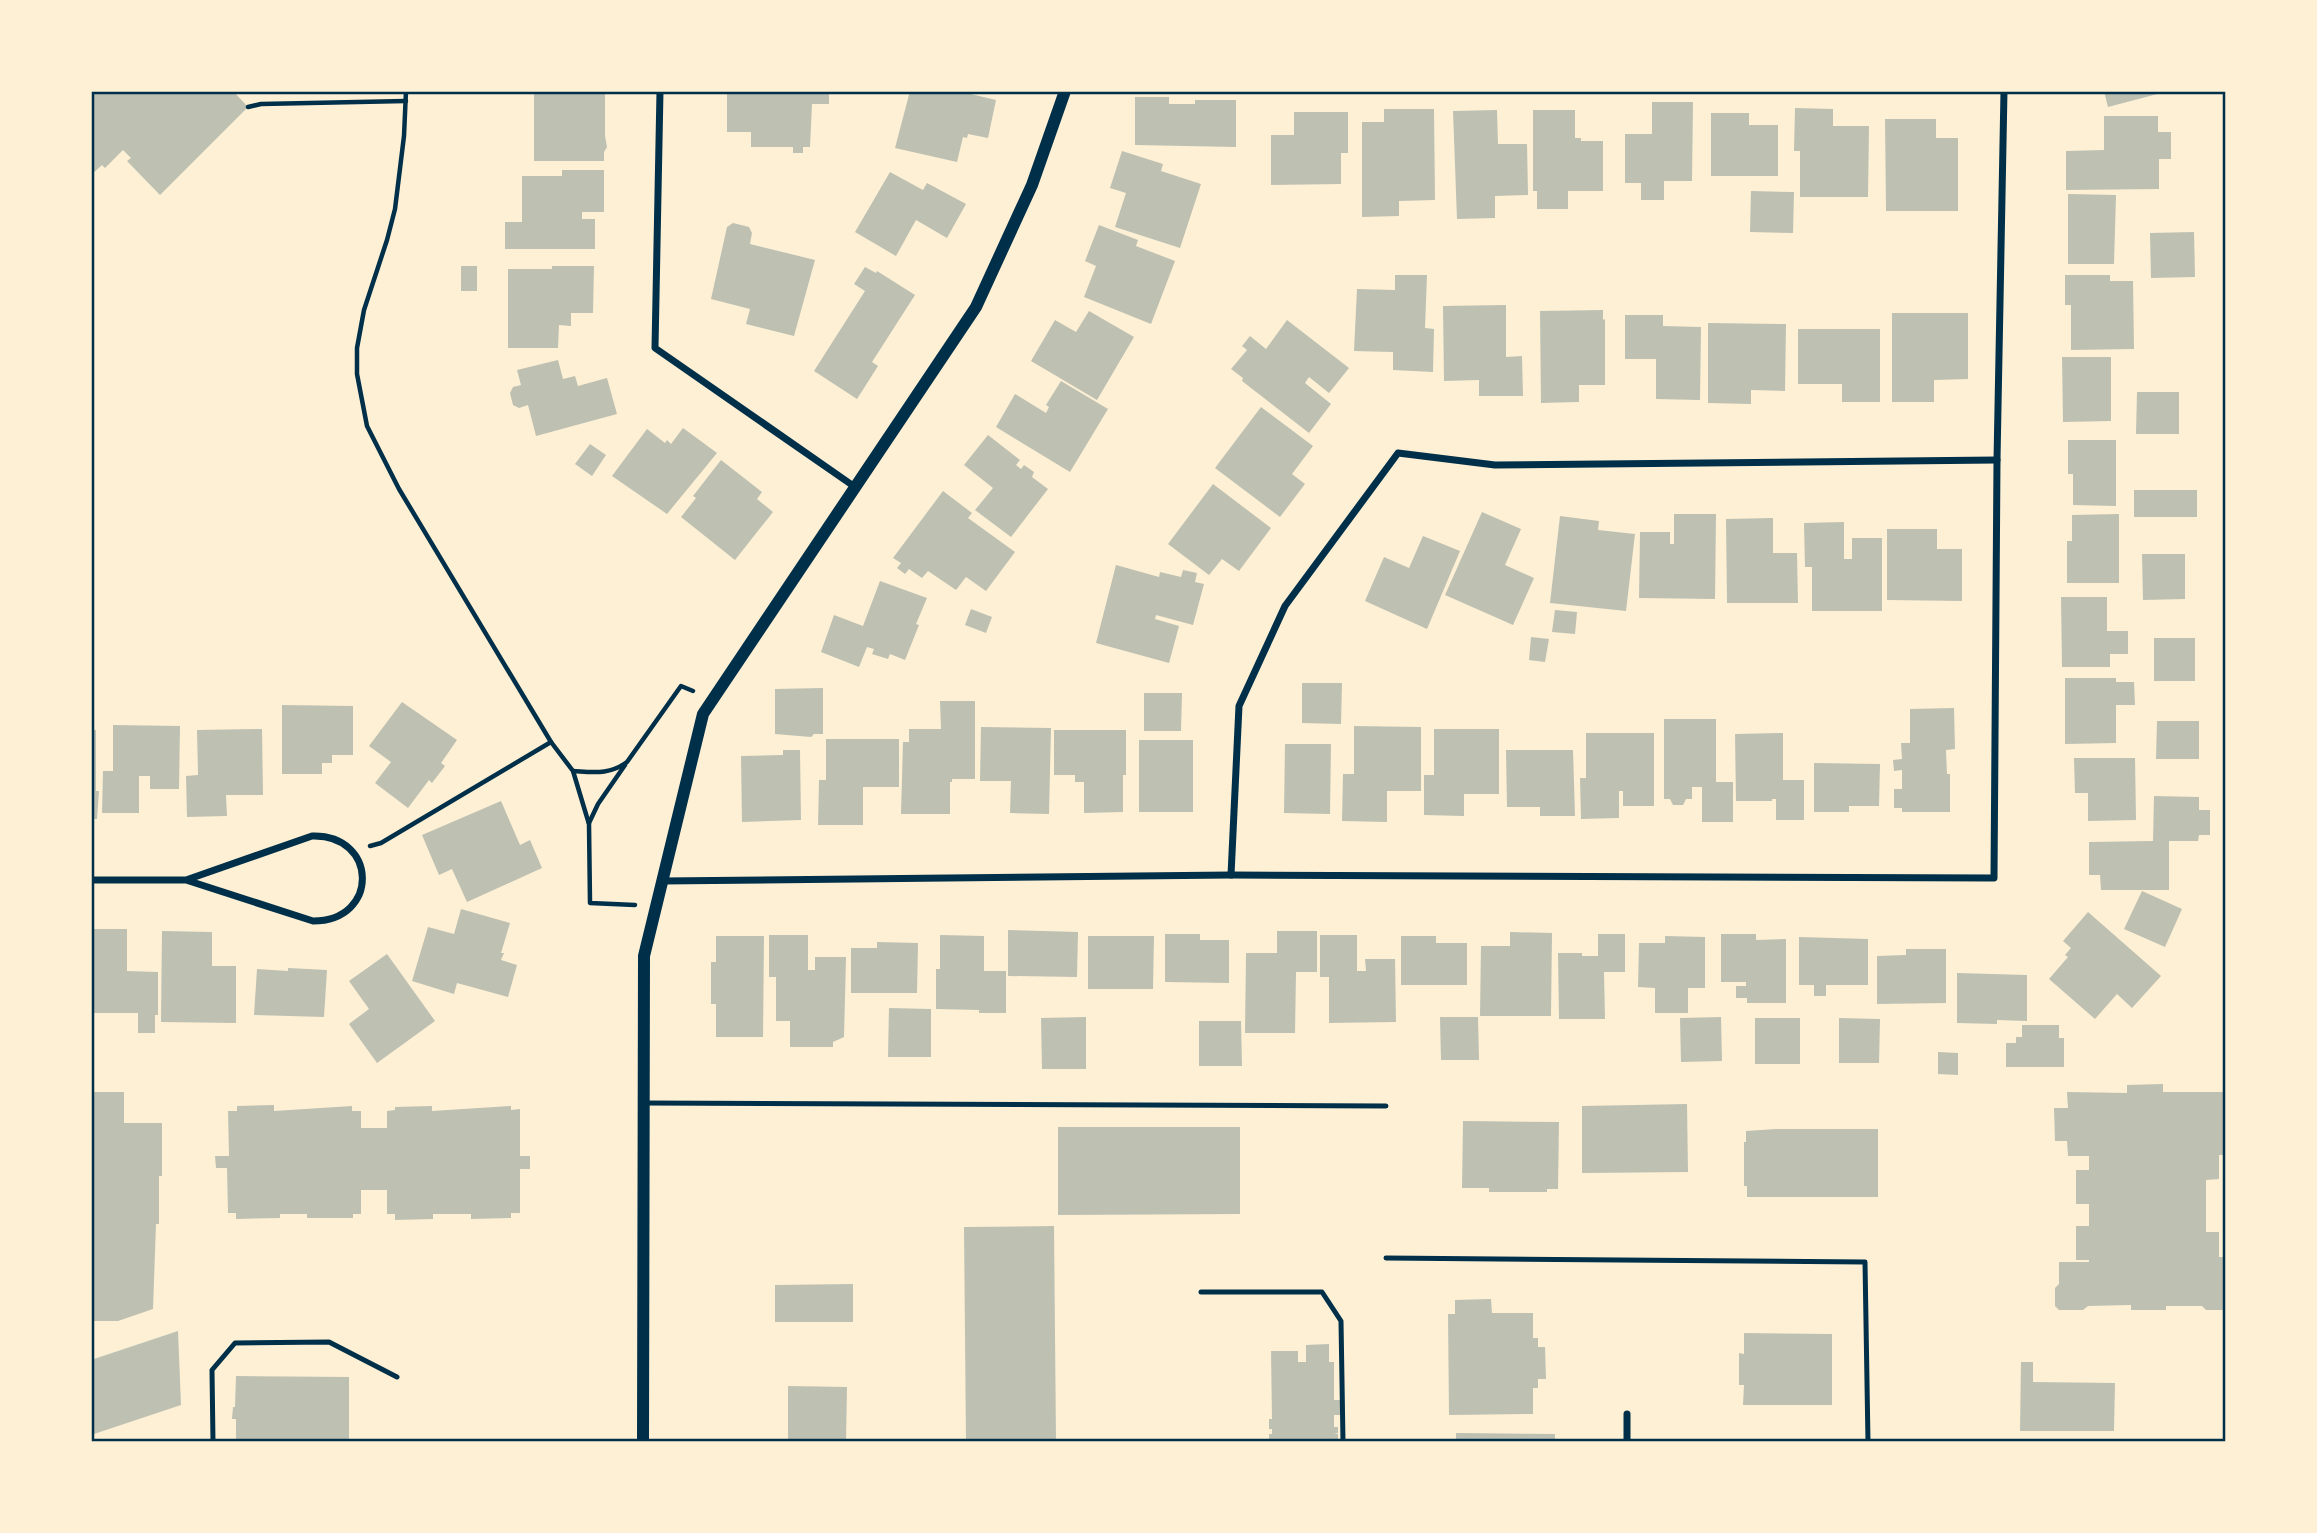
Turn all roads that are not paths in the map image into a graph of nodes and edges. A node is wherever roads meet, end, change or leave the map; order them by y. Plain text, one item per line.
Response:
1 (660, 91) edge
2 (1065, 91) edge
3 (2004, 91) edge
4 (1997, 460) junction
5 (855, 487) junction
6 (1231, 875) junction
7 (91, 880) edge
8 (186, 880) junction
9 (662, 881) junction
10 (643, 1102) junction
11 (1386, 1106) dead end
12 (1386, 1258) dead end
13 (1201, 1292) dead end
14 (397, 1377) dead end
15 (1627, 1414) dead end
16 (213, 1442) edge
17 (643, 1442) edge
18 (1343, 1442) edge
19 (1627, 1442) edge
20 (1868, 1442) edge

1 - 5 street
2 - 5 street
3 - 4 street
4 - 6 street
4 - 6 street
5 - 9 street
6 - 9 street
7 - 8 street
8 - 8 street
9 - 10 street
10 - 11 lane
10 - 17 street
12 - 20 lane
13 - 18 lane
14 - 16 lane
15 - 19 street

